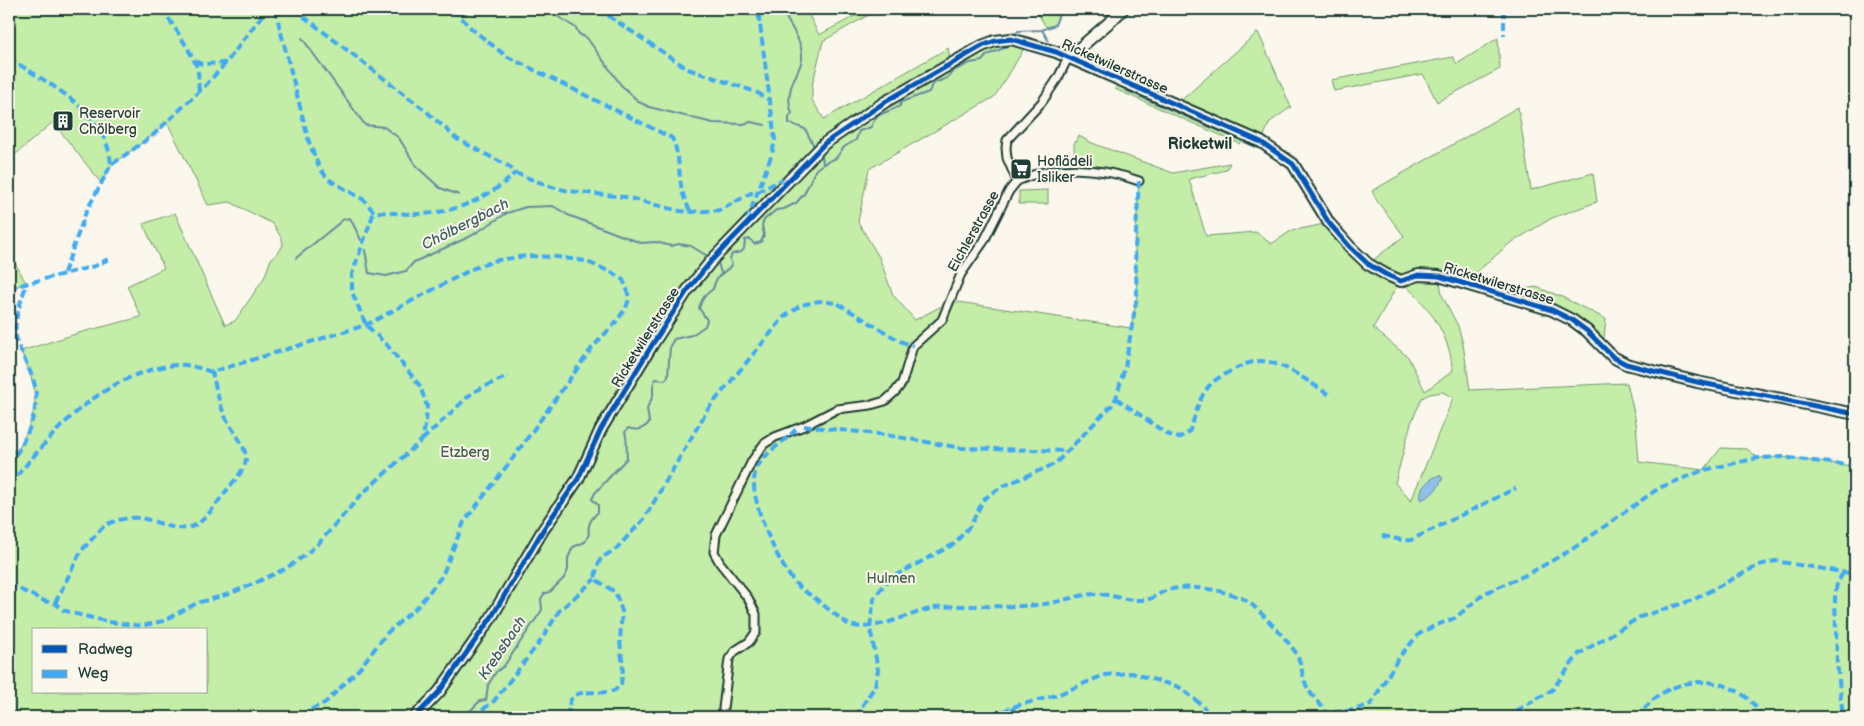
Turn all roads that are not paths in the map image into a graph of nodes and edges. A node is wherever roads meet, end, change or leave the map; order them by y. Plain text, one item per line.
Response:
1 (1123, 9) edge
2 (1068, 58) junction
3 (1017, 181) junction
4 (1140, 181) dead end
5 (1855, 414) edge
6 (415, 717) edge
7 (722, 717) edge

1 - 2 street
2 - 3 street
2 - 5 street, Ricketwilerstrasse
2 - 6 street, Ricketwilerstrasse
3 - 4 street
3 - 7 street, Eichlerstrasse

